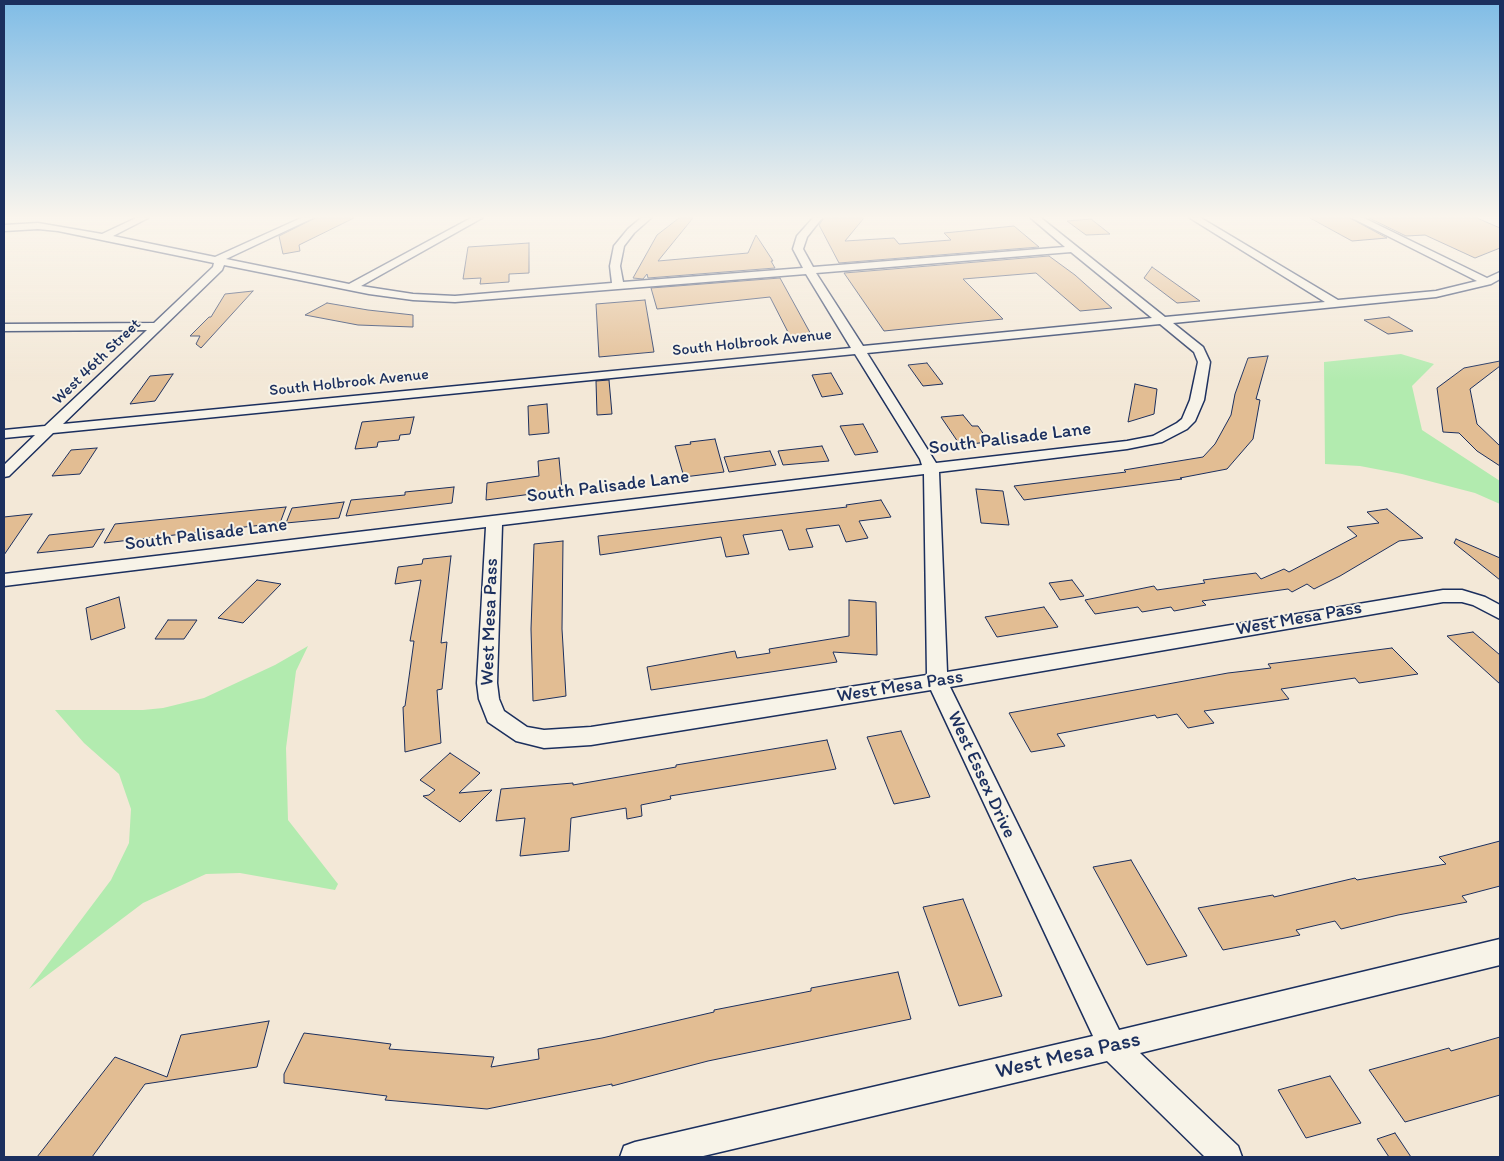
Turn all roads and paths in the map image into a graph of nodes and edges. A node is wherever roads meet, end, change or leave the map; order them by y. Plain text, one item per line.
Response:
1 (214, 272) edge
2 (277, 272) edge
3 (378, 272) edge
4 (616, 272) edge
5 (783, 272) edge
6 (810, 272) edge
7 (1103, 272) edge
8 (1284, 272) edge
9 (1467, 272) edge
10 (1500, 275) edge
11 (1487, 282) junction
12 (618, 286) junction
13 (351, 287) junction
14 (1335, 303) junction
15 (1164, 320) junction
16 (157, 326) junction
17 (4, 327) edge
18 (858, 351) junction
19 (51, 429) junction
20 (4, 434) edge
21 (930, 470) junction
22 (4, 473) edge
23 (494, 521) junction
24 (4, 580) edge
25 (1500, 613) edge
26 (937, 681) junction
27 (1500, 952) edge
28 (1112, 1046) junction
29 (635, 1157) edge
30 (1227, 1157) edge

1 - 16 street, West 46th Street
2 - 13 street
3 - 13 street
4 - 12 street
5 - 12 street
6 - 18 street, West Essex Drive
7 - 15 street
8 - 14 street
9 - 11 street
10 - 11 street, South Holbrook Avenue
11 - 14 street, South Holbrook Avenue
12 - 13 street
14 - 15 street, South Holbrook Avenue
15 - 18 street, South Holbrook Avenue
15 - 21 street, South Palisade Lane
16 - 17 street
16 - 19 street, West 46th Street
18 - 19 street, South Holbrook Avenue
18 - 21 street, West Essex Drive
19 - 20 street, South Holbrook Avenue
19 - 22 street, West 46th Street
21 - 23 street, South Palisade Lane
21 - 26 street, West Essex Drive
23 - 24 street, South Palisade Lane
23 - 26 street, West Mesa Pass
25 - 26 street, West Mesa Pass
26 - 28 street, West Essex Drive
27 - 28 street, West Mesa Pass
28 - 29 street, West Mesa Pass
28 - 30 street, West Essex Drive

